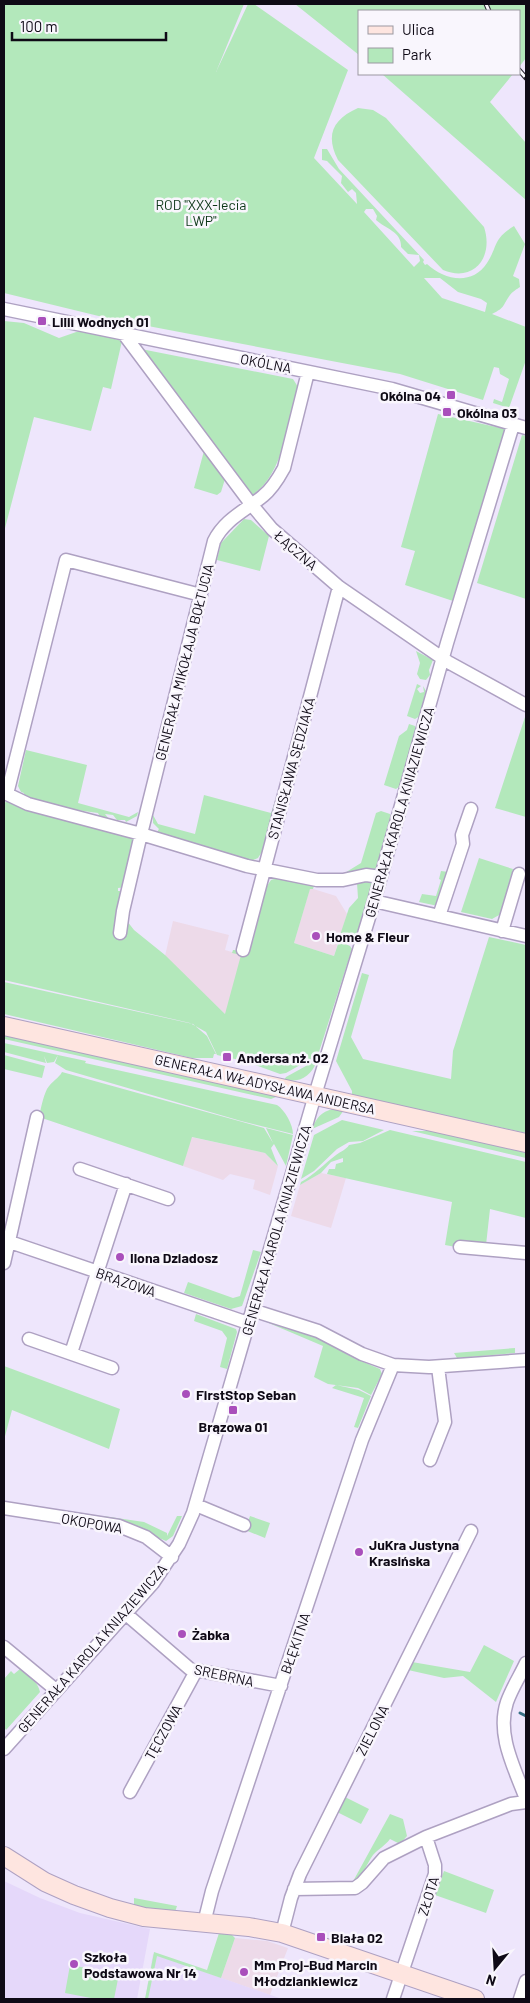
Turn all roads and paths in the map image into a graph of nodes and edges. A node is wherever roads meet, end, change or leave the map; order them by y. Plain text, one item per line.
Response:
1 (4, 309) edge
2 (123, 333) junction
3 (308, 372) junction
4 (513, 425) junction
5 (526, 428) edge
6 (250, 504) junction
7 (340, 587) junction
8 (201, 595) junction
9 (443, 659) junction
10 (526, 705) edge
11 (471, 809) dead end
12 (141, 834) junction
13 (264, 869) junction
14 (519, 874) dead end
15 (381, 877) junction
16 (374, 901) junction
17 (439, 916) junction
18 (502, 931) junction
19 (120, 933) dead end
20 (526, 936) edge
21 (243, 950) dead end
22 (4, 1026) edge
23 (315, 1095) junction
24 (37, 1117) dead end
25 (526, 1142) edge
26 (80, 1169) dead end
27 (126, 1184) junction
28 (168, 1199) dead end
29 (6, 1241) edge
30 (460, 1247) dead end
31 (526, 1254) edge
32 (4, 1263) edge
33 (98, 1272) junction
34 (252, 1310) junction
35 (248, 1323) junction
36 (30, 1339) dead end
37 (71, 1353) junction
38 (526, 1360) edge
39 (393, 1364) junction
40 (438, 1367) junction
41 (112, 1368) dead end
42 (430, 1460) dead end
43 (196, 1506) junction
44 (4, 1508) edge
45 (244, 1525) dead end
46 (471, 1531) dead end
47 (172, 1557) junction
48 (126, 1614) junction
49 (4, 1647) edge
50 (525, 1667) edge
51 (196, 1672) junction
52 (281, 1686) junction
53 (56, 1690) junction
54 (4, 1749) edge
55 (130, 1792) dead end
56 (526, 1800) edge
57 (426, 1836) junction
58 (4, 1856) edge
59 (294, 1889) junction
60 (204, 1923) junction
61 (282, 1933) junction
62 (402, 1974) junction
63 (526, 1981) edge
64 (393, 1999) edge
65 (475, 1999) edge
66 (520, 1999) edge

1 - 2 street, OKÓLNA
2 - 3 street, OKÓLNA
2 - 6 street, ŁĄCZNA
3 - 4 street, OKÓLNA
3 - 6 street, GENERAŁA MIKOŁAJA BOŁTUCIA
4 - 5 street, OKÓLNA
4 - 9 street, GENERAŁA KAROLA KNIAZIEWICZA
6 - 7 street, ŁĄCZNA
6 - 8 street, GENERAŁA MIKOŁAJA BOŁTUCIA
7 - 9 street, ŁĄCZNA
7 - 13 street, STANISŁAWA SĘDZIAKA
8 - 12 street, GENERAŁA MIKOŁAJA BOŁTUCIA
8 - 12 street
9 - 10 street, ŁĄCZNA
9 - 15 street, GENERAŁA KAROLA KNIAZIEWICZA
11 - 17 street
12 - 13 street
12 - 19 street, GENERAŁA MIKOŁAJA BOŁTUCIA
13 - 15 street
13 - 21 street, STANISŁAWA SĘDZIAKA
14 - 18 street
15 - 16 street, GENERAŁA KAROLA KNIAZIEWICZA
16 - 17 street
16 - 23 street, GENERAŁA KAROLA KNIAZIEWICZA
17 - 18 street
18 - 20 street
22 - 23 main road, GENERAŁA WŁADYSŁAWA ANDERSA
23 - 25 main road, GENERAŁA WŁADYSŁAWA ANDERSA
23 - 34 street, GENERAŁA KAROLA KNIAZIEWICZA
24 - 29 street
26 - 27 street
27 - 28 street
27 - 33 street
29 - 32 street
29 - 33 street, BRĄZOWA
30 - 31 street
33 - 35 street, BRĄZOWA
33 - 37 street
34 - 35 street, GENERAŁA KAROLA KNIAZIEWICZA
34 - 39 street
35 - 43 street, GENERAŁA KAROLA KNIAZIEWICZA
36 - 37 street
37 - 41 street
38 - 40 street
39 - 40 street
39 - 52 street, BŁĘKITNA
40 - 42 street
43 - 45 street
43 - 47 street, GENERAŁA KAROLA KNIAZIEWICZA
44 - 47 street, OKOPOWA
46 - 59 street, ZIELONA
47 - 48 street, GENERAŁA KAROLA KNIAZIEWICZA
48 - 51 street, SREBRNA
48 - 53 street, GENERAŁA KAROLA KNIAZIEWICZA
49 - 53 street
50 - 56 street
51 - 52 street, SREBRNA
51 - 55 street, TĘCZOWA
52 - 60 street, BŁĘKITNA
53 - 54 street, GENERAŁA KAROLA KNIAZIEWICZA
56 - 57 street
57 - 59 street
57 - 62 street, ZŁOTA
58 - 60 main road
59 - 61 street, ZIELONA
60 - 61 main road
61 - 62 main road
62 - 64 street, ZŁOTA
62 - 65 main road
63 - 66 street

